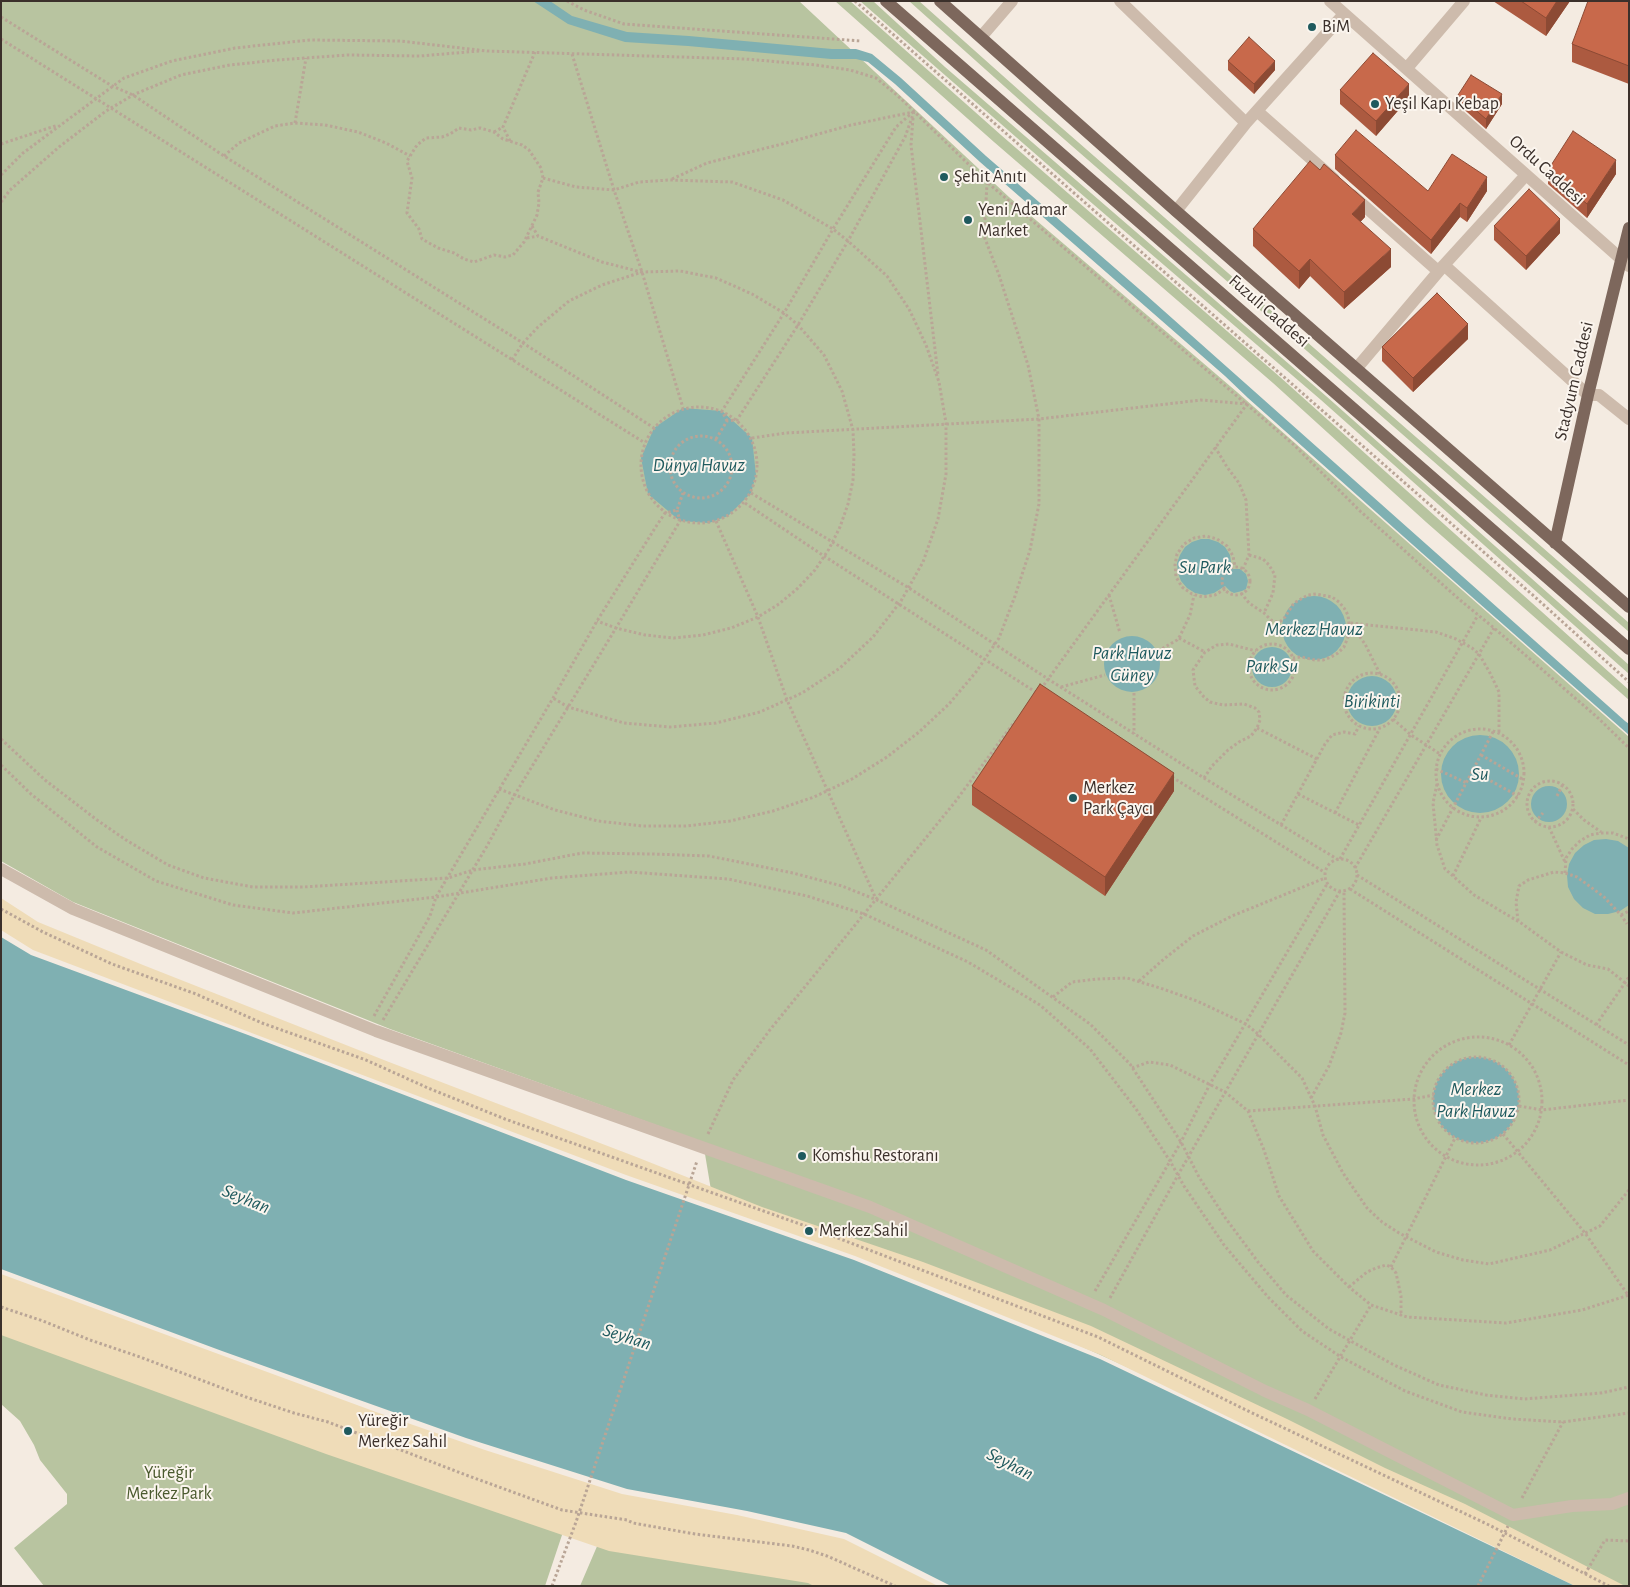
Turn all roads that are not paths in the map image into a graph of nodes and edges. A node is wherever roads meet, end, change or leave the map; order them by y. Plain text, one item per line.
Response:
1 (886, 1) edge
2 (940, 1) edge
3 (1012, 1) edge
4 (1120, 1) edge
5 (1330, 1) edge
6 (1464, 1) edge
7 (1344, 14) junction
8 (981, 37) junction
9 (1407, 68) junction
10 (1257, 111) junction
11 (1246, 123) junction
12 (1526, 175) junction
13 (1176, 210) junction
14 (1629, 228) edge
15 (1625, 263) edge
16 (1441, 268) junction
17 (1356, 368) junction
18 (1588, 395) junction
19 (1629, 420) edge
20 (1555, 543) junction
21 (1629, 607) edge
22 (1629, 649) edge
23 (1, 869) edge
24 (1629, 1498) edge

1 - 22 main road, Fuzuli Caddesi
2 - 8 main road, Fuzuli Caddesi
3 - 8 street
4 - 11 street
5 - 7 street, Ordu Caddesi
6 - 9 street
7 - 9 street, Ordu Caddesi
7 - 10 street
8 - 13 main road, Fuzuli Caddesi
9 - 12 street, Ordu Caddesi
10 - 11 street
10 - 16 street
11 - 13 street
12 - 15 street, Ordu Caddesi
12 - 16 street
13 - 17 main road, Fuzuli Caddesi
14 - 15 main road, Stadyum Caddesi
15 - 18 main road, Stadyum Caddesi
16 - 17 street
16 - 18 street
17 - 20 main road, Fuzuli Caddesi
18 - 19 street
18 - 20 main road, Stadyum Caddesi
20 - 21 main road, Fuzuli Caddesi
23 - 24 street

